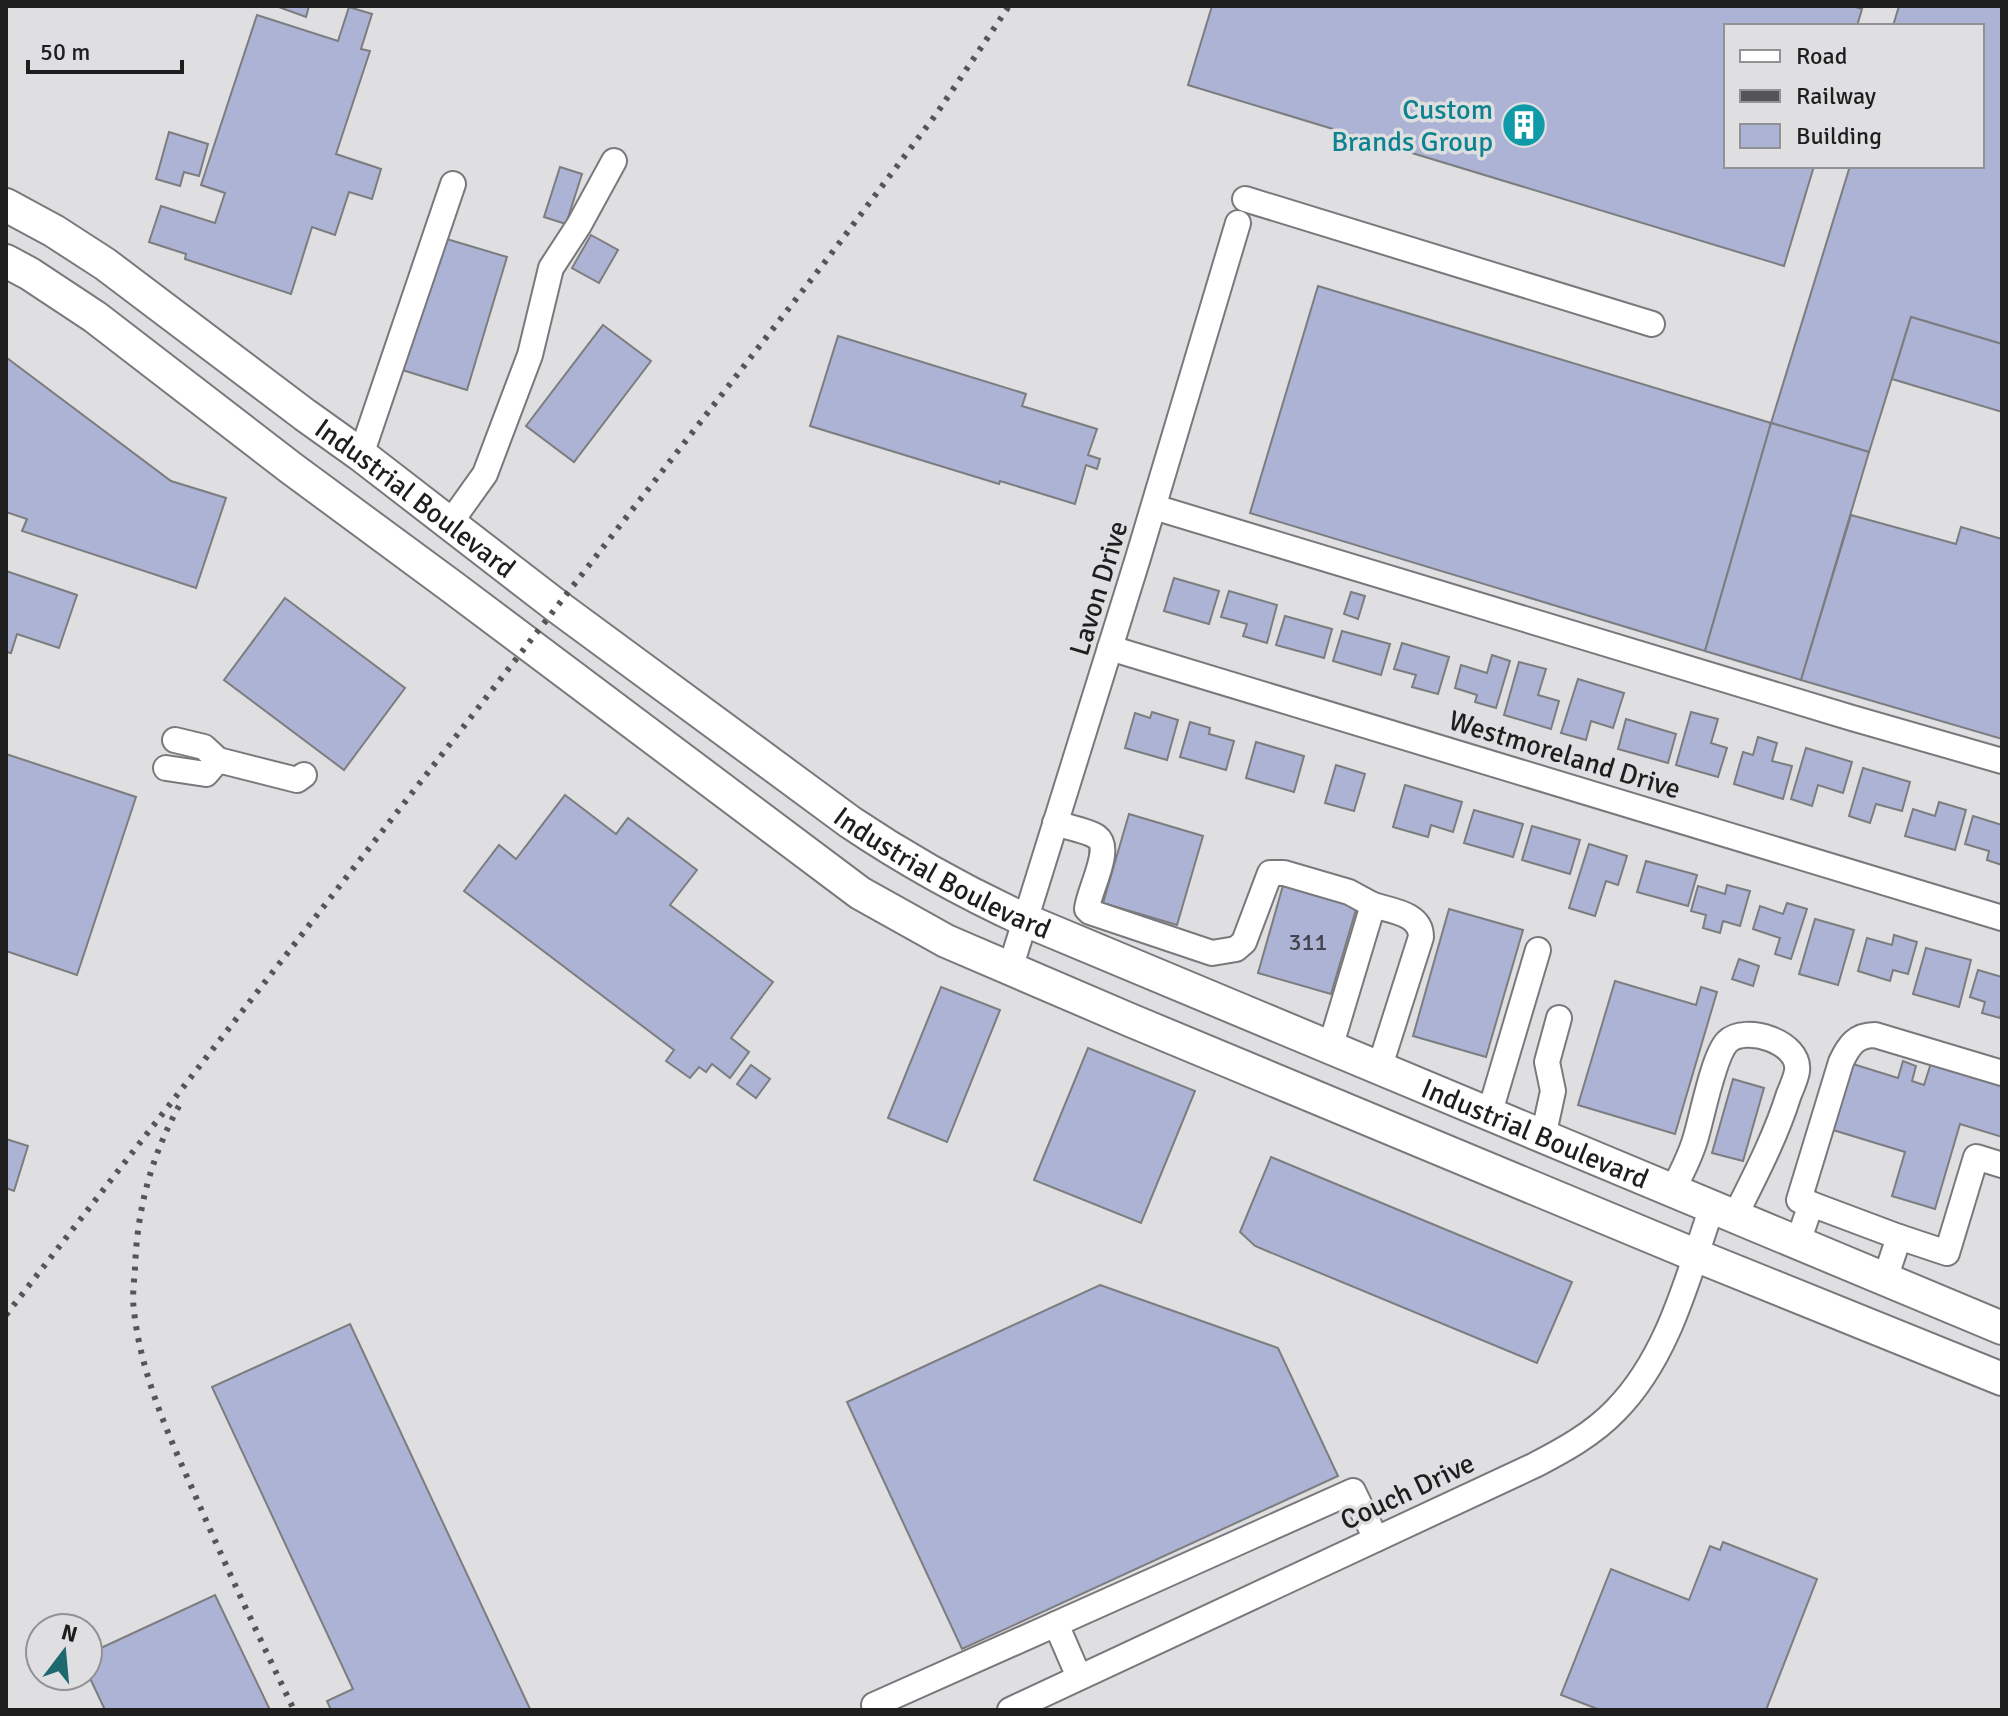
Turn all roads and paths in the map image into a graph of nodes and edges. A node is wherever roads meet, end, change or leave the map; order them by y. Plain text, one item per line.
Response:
1 (614, 161) dead end
2 (453, 184) dead end
3 (1245, 199) dead end
4 (6, 205) edge
5 (1238, 223) dead end
6 (6, 261) edge
7 (1652, 324) dead end
8 (305, 415) junction
9 (361, 455) junction
10 (283, 462) junction
11 (1154, 507) junction
12 (450, 523) junction
13 (1110, 648) junction
14 (175, 740) dead end
15 (218, 760) junction
16 (2002, 761) edge
17 (166, 768) dead end
18 (304, 775) dead end
19 (1055, 823) junction
20 (1373, 905) junction
21 (2002, 918) edge
22 (1025, 920) junction
23 (1538, 950) dead end
24 (1212, 953) junction
25 (1010, 969) junction
26 (1198, 994) junction
27 (1559, 1018) dead end
28 (1330, 1048) junction
29 (1379, 1069) junction
30 (2002, 1073) edge
31 (1489, 1115) junction
32 (1543, 1137) junction
33 (2002, 1165) edge
34 (1673, 1190) junction
35 (1811, 1204) junction
36 (1724, 1212) junction
37 (1899, 1237) junction
38 (1798, 1242) junction
39 (1695, 1255) junction
40 (1885, 1279) junction
41 (2001, 1323) edge
42 (2002, 1379) edge
43 (1376, 1539) junction
44 (1056, 1624) junction
45 (1079, 1677) junction
46 (874, 1705) dead end
47 (1010, 1710) edge

1 - 12 street
2 - 9 street
3 - 7 street
4 - 8 main road, Industrial Boulevard
5 - 11 street, Lavon Drive
6 - 10 main road, Industrial Boulevard
8 - 9 main road, Industrial Boulevard
8 - 10 main road
9 - 12 main road, Industrial Boulevard
10 - 12 main road
10 - 25 main road, Industrial Boulevard
11 - 13 street, Lavon Drive
11 - 16 street
12 - 22 main road, Industrial Boulevard
13 - 19 street, Lavon Drive
13 - 21 street, Westmoreland Drive
14 - 15 street
15 - 17 street
15 - 18 street
19 - 22 street, Lavon Drive
19 - 24 street
20 - 24 street
20 - 28 street
20 - 29 street
22 - 25 street, Lavon Drive
22 - 26 main road, Industrial Boulevard
23 - 31 street
24 - 26 street
25 - 39 main road, Industrial Boulevard
26 - 28 main road, Industrial Boulevard
27 - 32 street
28 - 29 main road, Industrial Boulevard
29 - 31 main road, Industrial Boulevard
30 - 35 street
31 - 32 main road, Industrial Boulevard
32 - 34 main road, Industrial Boulevard
33 - 37 street
34 - 36 main road, Industrial Boulevard
34 - 36 street, Couch Drive
35 - 37 street
35 - 38 street
36 - 38 main road, Industrial Boulevard
36 - 39 street, Couch Drive
37 - 40 street
38 - 40 main road, Industrial Boulevard
39 - 42 main road, Industrial Boulevard
39 - 43 street, Couch Drive
40 - 41 main road, Industrial Boulevard
43 - 44 street
43 - 45 street, Couch Drive
44 - 45 street
44 - 46 street
45 - 47 street, Couch Drive

